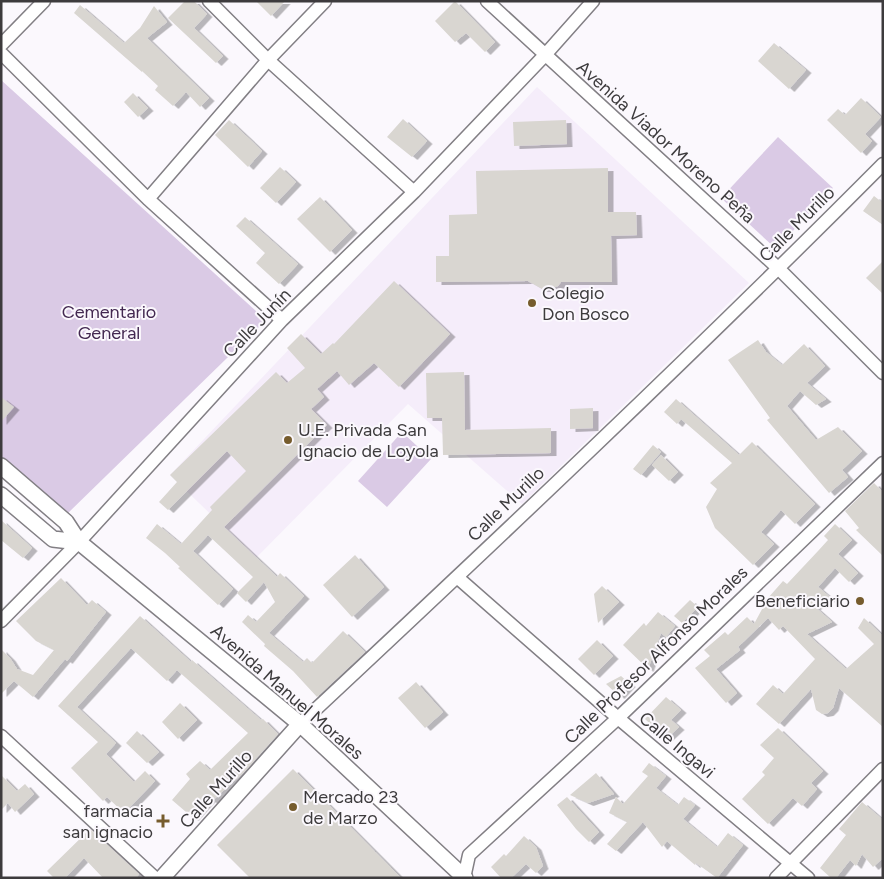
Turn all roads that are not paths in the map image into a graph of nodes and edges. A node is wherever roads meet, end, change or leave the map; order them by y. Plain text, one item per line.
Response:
1 (44, 1) edge
2 (209, 1) edge
3 (324, 1) edge
4 (487, 1) edge
5 (593, 1) edge
6 (1, 46) edge
7 (1, 53) edge
8 (545, 55) junction
9 (268, 60) junction
10 (883, 164) edge
11 (414, 192) junction
12 (148, 199) junction
13 (779, 269) junction
14 (282, 320) junction
15 (883, 373) edge
16 (883, 463) edge
17 (1, 466) edge
18 (1, 495) edge
19 (79, 542) junction
20 (457, 577) junction
21 (1, 621) edge
22 (618, 718) junction
23 (300, 724) junction
24 (1, 736) edge
25 (883, 769) edge
26 (791, 863) junction
27 (155, 878) edge
28 (162, 878) edge
29 (465, 878) edge
30 (776, 878) edge
31 (808, 878) edge

1 - 6 street
2 - 9 street
3 - 9 street
4 - 8 street, Avenida Viador Moreno Peña
5 - 8 street, Calle Junín
7 - 12 street
8 - 11 street, Calle Junín
8 - 13 street, Avenida Viador Moreno Peña
9 - 11 street
9 - 12 street
10 - 13 street, Calle Murillo
11 - 14 street, Calle Junín
12 - 14 street
13 - 15 street, Avenida Viador Moreno Peña
13 - 20 street, Calle Murillo
14 - 19 street, Calle Junín
16 - 22 street, Calle Profesor Alfonso Morales
17 - 19 street, Avenida Manuel Morales
18 - 19 street
19 - 21 street, Calle Junín
19 - 23 street, Avenida Manuel Morales
20 - 22 street, Calle Ingavi
20 - 23 street, Calle Murillo
22 - 26 street, Calle Ingavi
22 - 29 street, Calle Profesor Alfonso Morales
23 - 28 street, Calle Murillo
23 - 29 street, Avenida Manuel Morales
24 - 27 street
25 - 26 street
26 - 30 street
26 - 31 street, Calle Ingavi

